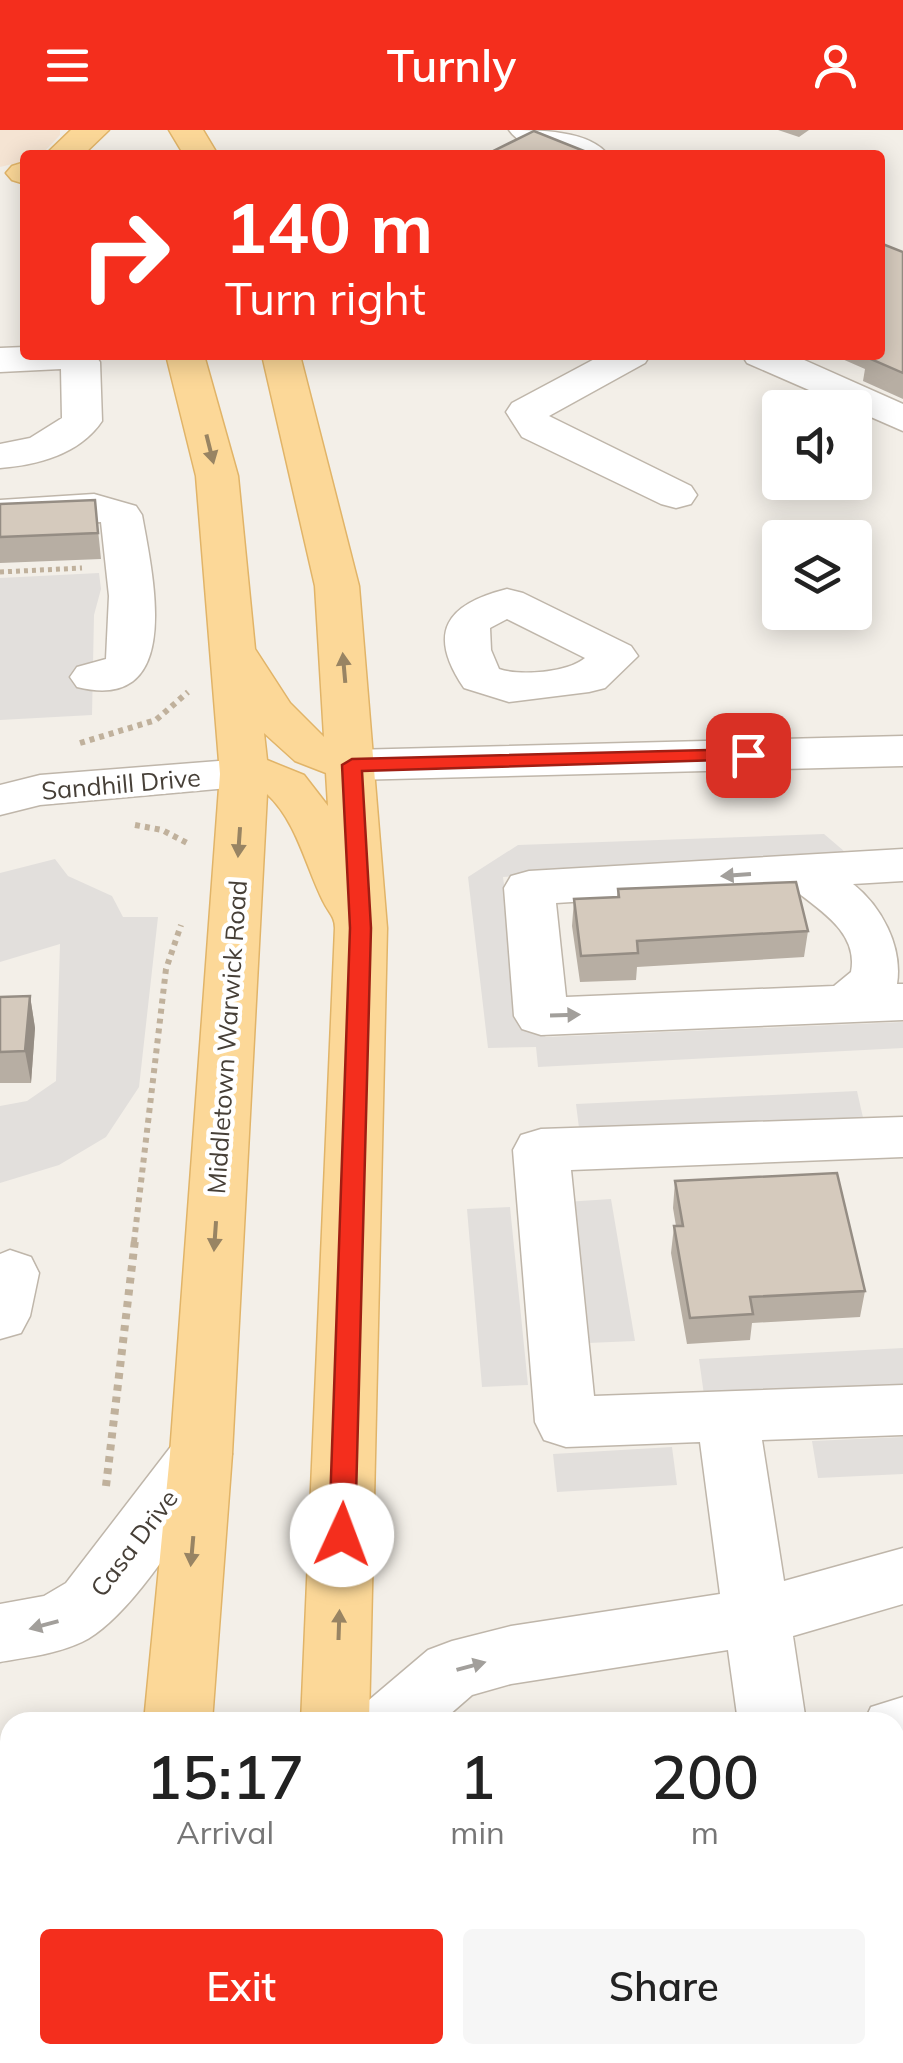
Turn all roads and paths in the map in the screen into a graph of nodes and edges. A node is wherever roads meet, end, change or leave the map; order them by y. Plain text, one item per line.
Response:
1 (92, 130) edge
2 (526, 130) edge
3 (68, 150) edge
4 (578, 150) edge
5 (73, 360) edge
6 (187, 360) edge
7 (282, 360) edge
8 (622, 360) edge
9 (772, 360) edge
10 (903, 419) edge
11 (0, 456) edge
12 (676, 495) dead end
13 (0, 513) edge
14 (232, 647) junction
15 (93, 678) dead end
16 (589, 678) joint
17 (903, 750) edge
18 (352, 765) junction
19 (244, 774) junction
20 (0, 800) edge
21 (128, 824) dead end
22 (195, 848) dead end
23 (903, 865) edge
24 (802, 871) junction
25 (903, 905) edge
26 (186, 910) dead end
27 (361, 928) junction
28 (882, 987) edge
29 (903, 1137) edge
30 (903, 1410) edge
31 (727, 1416) junction
32 (201, 1454) junction
33 (101, 1502) dead end
34 (903, 1576) edge
35 (757, 1617) junction
36 (0, 1634) edge
37 (179, 1712) edge
38 (335, 1712) edge
39 (405, 1712) edge
40 (771, 1712) edge

1 - 3 main road
2 - 4 street
5 - 11 street
6 -> 14 main road, Middletown Warwick Road
18 -> 7 main road
8 - 12 street
9 - 10 street
13 - 15 street
14 - 18 main road
14 - 19 main road, Middletown Warwick Road
16 - 16 street
17 - 18 street
18 - 27 main road
19 - 20 street, Sandhill Drive
19 - 27 main road
19 -> 32 main road, Middletown Warwick Road
21 - 22 path
23 - 24 street
24 - 25 street
24 - 28 street
24 -> 28 street
26 - 33 path
38 -> 27 main road
29 - 31 street
30 - 31 street
31 - 35 street
32 -> 36 street, Casa Drive
32 -> 37 main road, Middletown Warwick Road
34 - 35 street
39 -> 35 street
35 - 40 street

